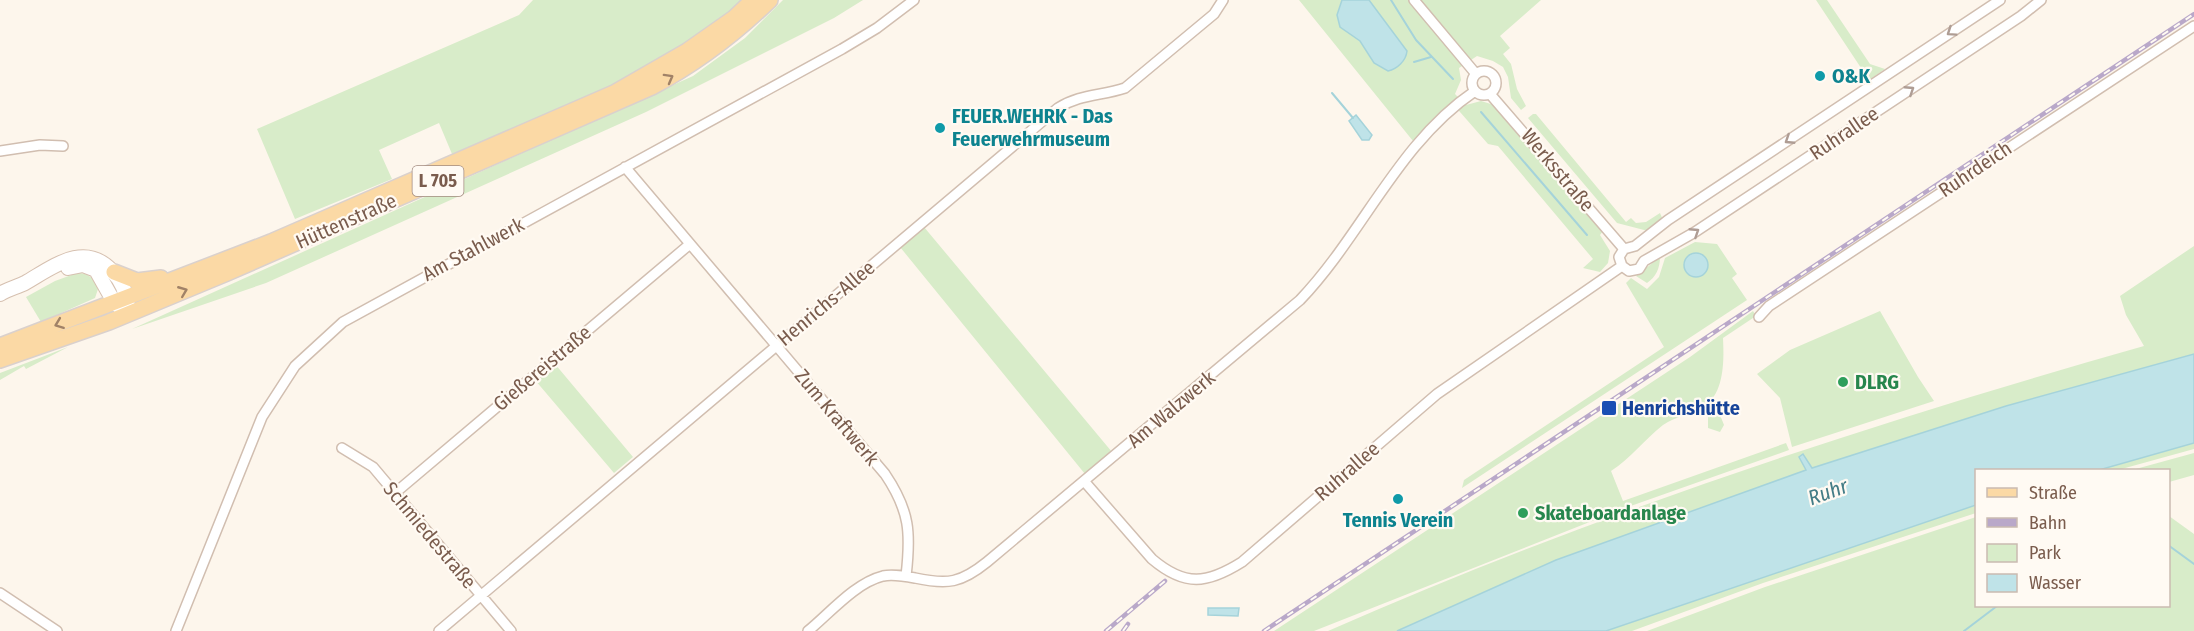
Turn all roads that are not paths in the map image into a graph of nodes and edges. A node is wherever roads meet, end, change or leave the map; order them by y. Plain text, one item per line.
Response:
1 (753, 0) edge
2 (770, 0) edge
3 (914, 0) edge
4 (1223, 0) edge
5 (1414, 0) edge
6 (2000, 0) edge
7 (2041, 0) edge
8 (2194, 26) edge
9 (1476, 74) junction
10 (1475, 91) junction
11 (1490, 93) junction
12 (63, 146) dead end
13 (0, 151) edge
14 (625, 167) junction
15 (690, 244) junction
16 (1635, 246) junction
17 (1623, 249) junction
18 (1644, 261) junction
19 (1622, 266) junction
20 (202, 267) junction
21 (114, 272) junction
22 (0, 294) edge
23 (120, 300) junction
24 (129, 313) junction
25 (1759, 316) dead end
26 (776, 345) junction
27 (0, 346) edge
28 (0, 360) edge
29 (342, 448) dead end
30 (1084, 481) junction
31 (395, 493) junction
32 (906, 576) junction
33 (0, 593) edge
34 (481, 595) junction
35 (57, 631) edge
36 (176, 631) edge
37 (439, 631) edge
38 (511, 631) edge
39 (808, 631) edge

1 - 20 main road, Hüttenstraße / L 705
24 -> 2 main road, Hüttenstraße / L 705
3 - 14 street, Am Stahlwerk
4 - 26 street, Henrichs-Allee
5 - 9 street, Werksstraße
6 -> 16 street, Ruhrallee
18 -> 7 street, Ruhrallee
8 - 25 street, Ruhrdeich
9 - 10 street
9 - 11 street, Werksstraße
10 - 11 street
10 - 30 street, Am Walzwerk
11 - 17 street, Werksstraße
12 - 13 street
14 - 15 street, Zum Kraftwerk
14 - 36 street, Am Stahlwerk
15 - 26 street, Zum Kraftwerk
15 - 31 street, Gießereistraße
16 - 17 street, Ruhrallee
16 - 18 street
17 - 19 street
18 - 19 street, Ruhrallee
19 - 30 street, Ruhrallee
20 - 21 main road, L 705
20 - 23 main road, Hüttenstraße / L 705
21 - 22 street
21 - 23 street
22 - 23 street
23 - 24 street
23 -> 27 main road, Hüttenstraße / L 705
24 - 28 main road, Hüttenstraße / L 705
26 - 32 street, Zum Kraftwerk
26 - 34 street, Henrichs-Allee
29 - 31 street, Schmiedestraße
30 - 32 street, Am Walzwerk
31 - 34 street, Schmiedestraße
32 - 39 street, Am Walzwerk
33 - 35 street
34 - 37 street, Henrichs-Allee
34 - 38 street, Schmiedestraße

